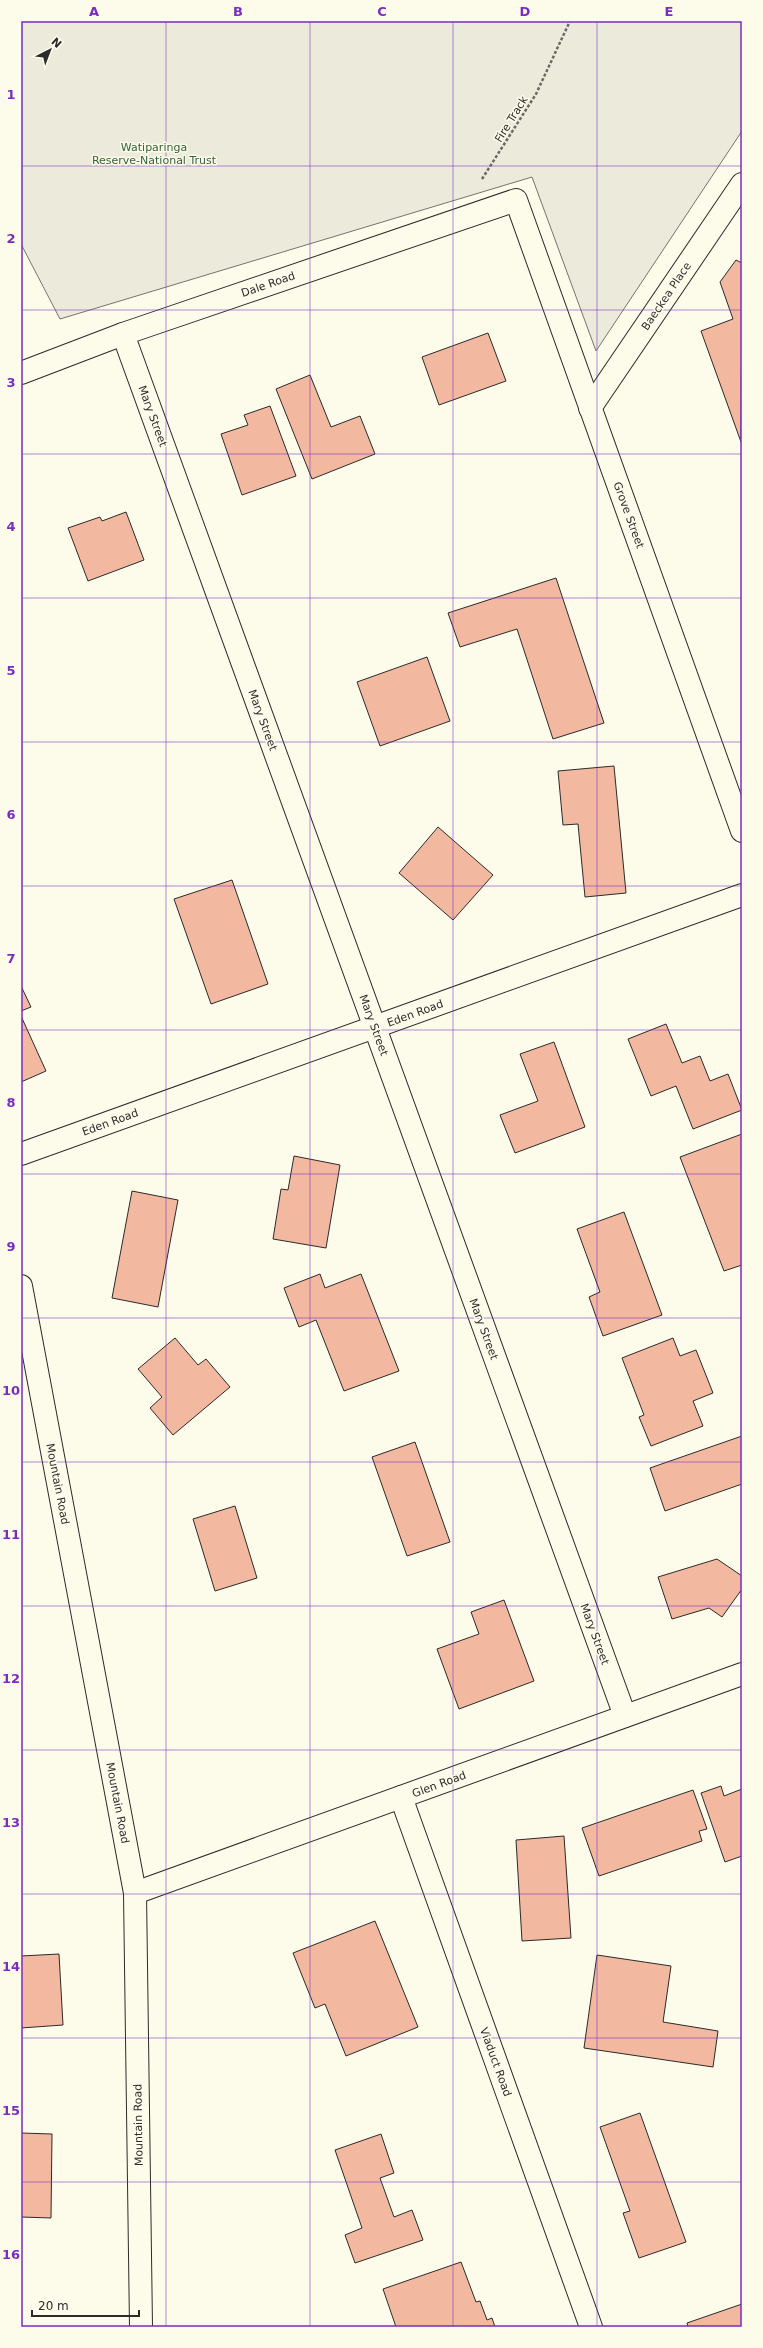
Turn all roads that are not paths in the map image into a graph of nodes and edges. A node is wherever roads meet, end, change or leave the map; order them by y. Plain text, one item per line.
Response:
1 (742, 184) edge
2 (516, 200) joint
3 (123, 334) junction
4 (21, 373) edge
5 (590, 408) junction
6 (742, 831) edge
7 (742, 895) edge
8 (375, 1027) junction
9 (21, 1154) edge
10 (21, 1286) edge
11 (742, 1674) edge
12 (624, 1716) junction
13 (401, 1797) junction
14 (135, 1893) junction
15 (141, 2327) edge
16 (591, 2327) edge

1 - 5 street, Baeckea Place
2 - 3 street, Dale Road
2 - 5 street, Grove Street
3 - 4 street, Dale Road
3 - 8 street, Mary Street
5 - 6 street, Grove Street
7 - 8 street, Eden Road
8 - 9 street, Eden Road
8 - 12 street, Mary Street
10 - 14 street, Mountain Road
11 - 12 street, Glen Road
12 - 13 street, Glen Road
13 - 14 street, Glen Road
13 - 16 street, Viaduct Road
14 - 15 street, Mountain Road

